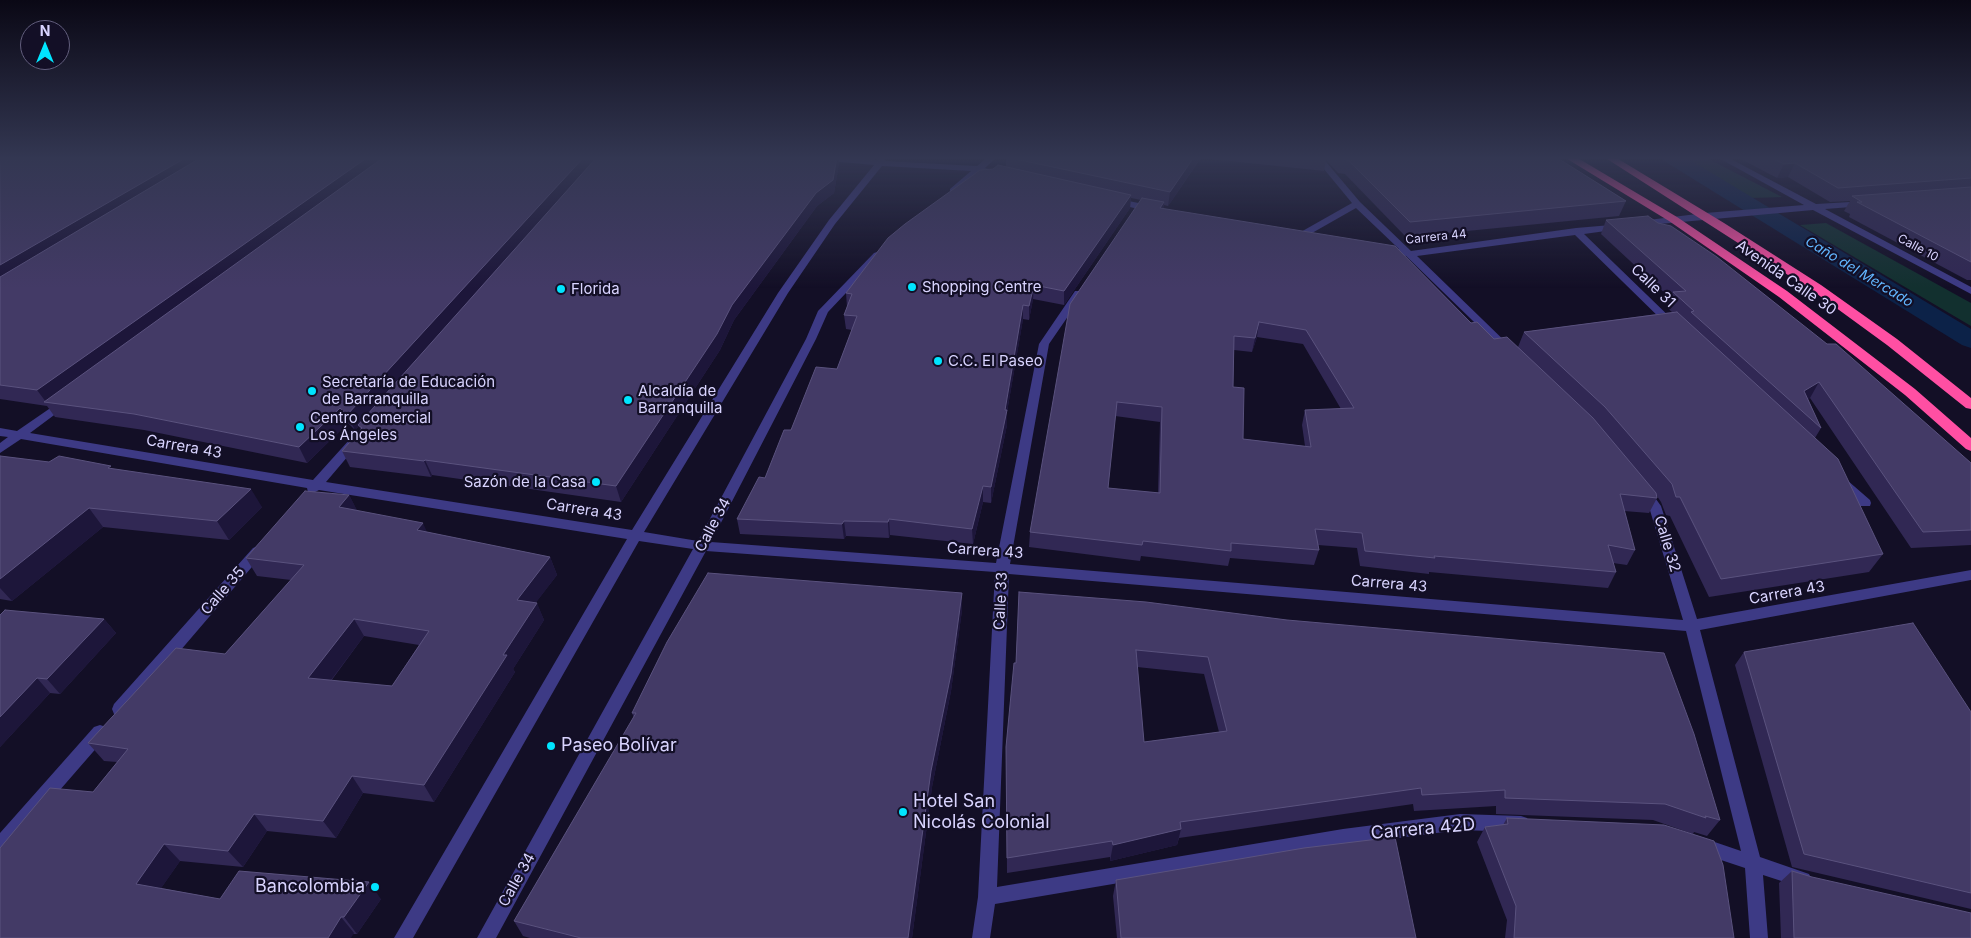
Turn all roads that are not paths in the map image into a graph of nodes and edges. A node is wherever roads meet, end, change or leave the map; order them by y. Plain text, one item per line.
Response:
1 (849, 201) edge
2 (1110, 201) edge
3 (1354, 201) edge
4 (1641, 201) edge
5 (1680, 201) edge
6 (1805, 201) edge
7 (1873, 202) edge
8 (1357, 204) junction
9 (1815, 206) junction
10 (1167, 211) edge
11 (1705, 216) junction
12 (1673, 220) junction
13 (1576, 232) junction
14 (1322, 239) edge
15 (886, 247) edge
16 (1370, 247) edge
17 (1410, 254) junction
18 (1083, 287) edge
19 (1971, 291) edge
20 (1678, 330) edge
21 (1521, 361) edge
22 (77, 394) edge
23 (1971, 405) edge
24 (0, 432) edge
25 (362, 433) edge
26 (20, 435) junction
27 (1971, 446) edge
28 (0, 449) edge
29 (1836, 477) edge
30 (316, 485) junction
31 (1638, 485) edge
32 (303, 500) edge
33 (1865, 503) dead end
34 (636, 534) junction
35 (270, 538) edge
36 (702, 546) junction
37 (1002, 568) junction
38 (1971, 575) edge
39 (1692, 626) junction
40 (1537, 825) edge
41 (1689, 842) edge
42 (0, 846) edge
43 (1753, 863) junction
44 (1819, 884) edge
45 (987, 897) junction
46 (403, 938) edge
47 (486, 938) edge
48 (981, 938) edge
49 (1759, 938) edge

1 - 34 street
2 - 10 street
3 - 8 street
4 - 12 highway, Avenida Calle 30
5 - 11 highway, Avenida Calle 30
6 - 9 street, Calle 10
7 - 9 street, Carrera 44
8 - 14 street
8 - 17 street
9 - 11 street, Carrera 44
9 - 19 street, Calle 10
11 - 12 street, Carrera 44
11 - 23 highway, Avenida Calle 30
12 - 13 street, Carrera 44
12 - 27 highway, Avenida Calle 30
13 - 17 street, Carrera 44
13 - 20 street, Calle 31
15 - 36 street, Calle 34
16 - 17 street, Carrera 44
17 - 21 street
18 - 37 street, Calle 33
22 - 26 street
24 - 26 street, Carrera 43
25 - 30 street
26 - 28 street
26 - 30 street, Carrera 43
29 - 33 street
30 - 32 street
30 - 34 street, Carrera 43
31 - 39 street, Calle 32
34 - 36 street, Carrera 43
34 - 46 street
35 - 42 street, Calle 35
36 - 37 street, Carrera 43
36 - 47 street, Calle 34
37 - 39 street, Carrera 43
37 - 45 street, Calle 33
38 - 39 street, Carrera 43
39 - 43 street, Calle 32
40 - 45 street, Carrera 42D
41 - 43 street
43 - 44 street
43 - 49 street, Calle 32
45 - 48 street, Calle 33

